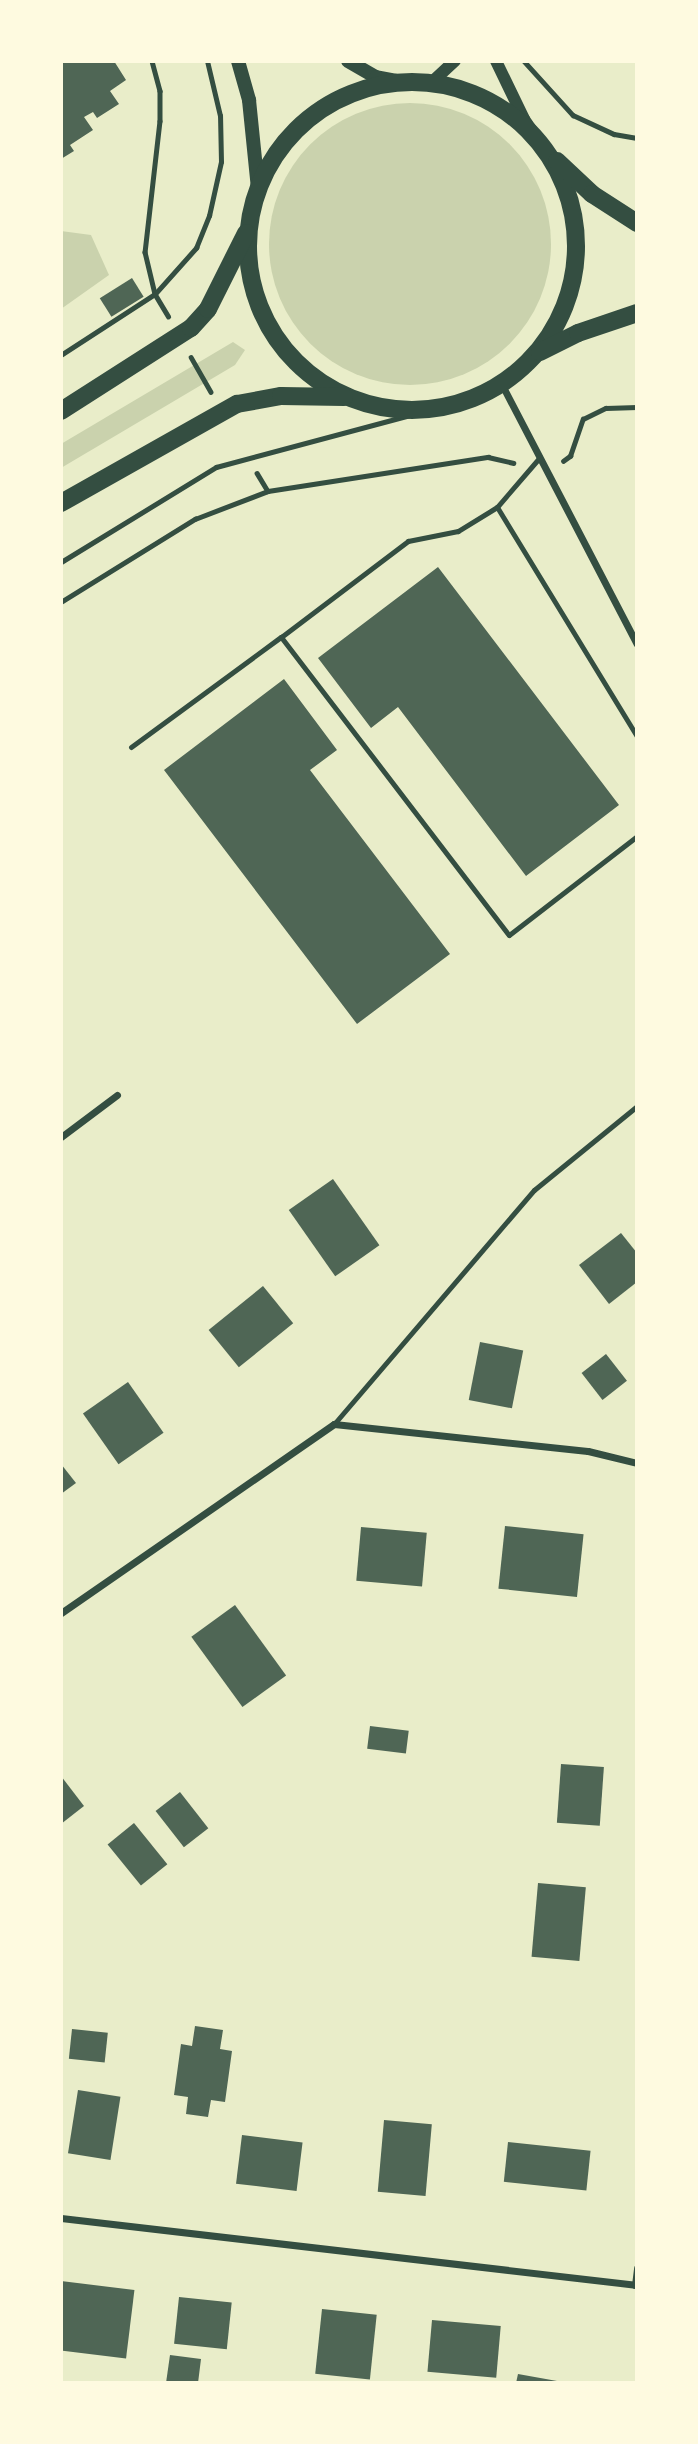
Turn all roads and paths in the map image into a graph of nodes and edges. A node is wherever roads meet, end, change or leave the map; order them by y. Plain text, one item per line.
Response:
1 (152, 61) edge
2 (206, 61) edge
3 (239, 61) edge
4 (348, 61) edge
5 (455, 61) edge
6 (496, 61) edge
7 (524, 61) edge
8 (402, 82) junction
9 (431, 83) junction
10 (637, 138) edge
11 (545, 150) junction
12 (258, 189) junction
13 (637, 223) edge
14 (249, 227) junction
15 (155, 294) junction
16 (637, 313) edge
17 (180, 338) junction
18 (61, 355) edge
19 (534, 355) junction
20 (501, 383) junction
21 (348, 397) junction
22 (637, 407) edge
23 (436, 408) junction
24 (61, 411) edge
25 (221, 411) junction
26 (540, 457) junction
27 (529, 471) junction
28 (549, 472) junction
29 (61, 503) edge
30 (497, 507) junction
31 (61, 562) edge
32 (61, 602) edge
33 (281, 637) junction
34 (637, 643) edge
35 (637, 736) edge
36 (131, 747) dead end
37 (637, 836) edge
38 (117, 1095) dead end
39 (637, 1106) edge
40 (61, 1137) edge
41 (334, 1424) junction
42 (637, 1463) edge
43 (61, 1613) edge
44 (61, 2218) edge
45 (637, 2268) edge
46 (636, 2285) edge

1 - 15 path
2 - 15 path
3 - 12 main road
4 - 8 main road
5 - 9 street
6 - 11 street
7 - 10 path
8 - 9 main road
8 - 12 main road
9 - 11 main road
11 - 13 main road
11 - 19 main road
12 - 14 main road
14 - 17 main road
14 - 21 main road
15 - 17 path
15 - 18 path
16 - 19 main road
17 - 24 main road
17 - 25 path
19 - 20 main road
20 - 23 main road
20 - 26 street
21 - 23 main road
21 - 25 main road
22 - 28 path
23 - 31 lane
25 - 29 main road
26 - 27 lane
26 - 28 street
27 - 30 lane
27 - 32 path
28 - 34 street
30 - 33 lane
30 - 35 lane
33 - 36 lane
33 - 37 lane
38 - 40 street
39 - 41 lane
41 - 42 street
41 - 43 street
44 - 46 street
45 - 46 street

